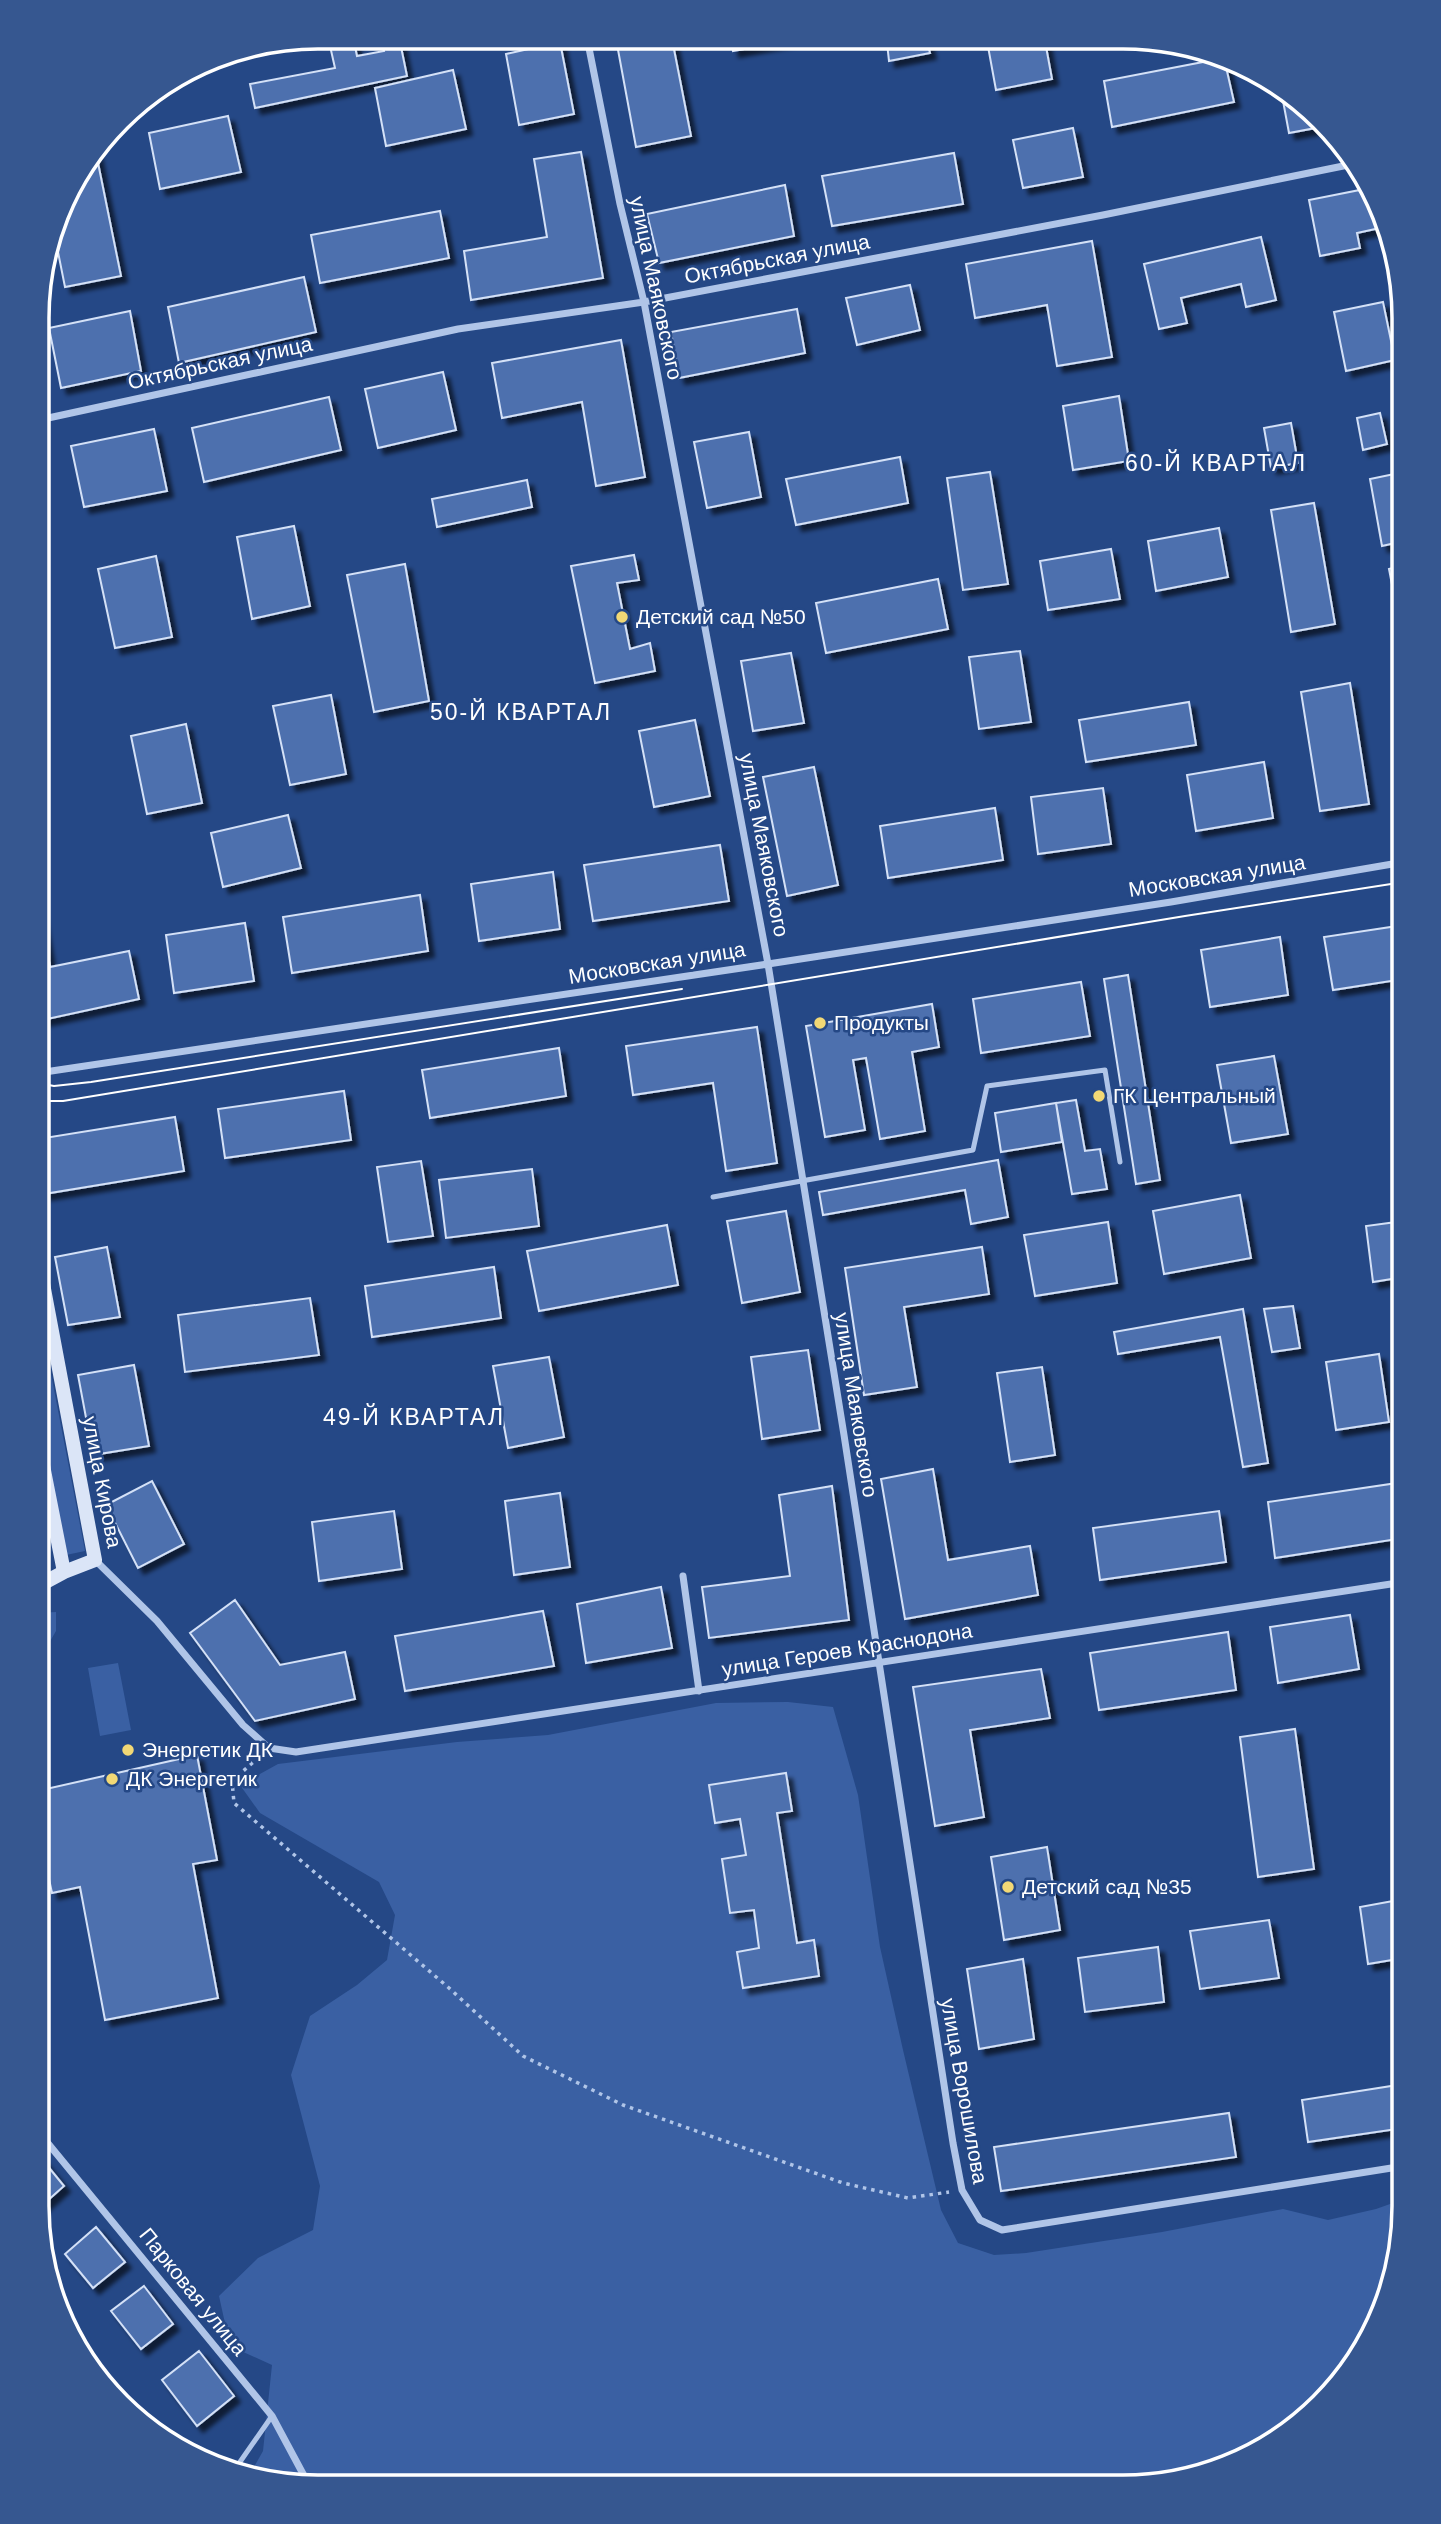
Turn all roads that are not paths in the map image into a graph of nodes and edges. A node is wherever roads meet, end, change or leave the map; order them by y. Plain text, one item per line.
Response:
1 (589, 49) edge
2 (1345, 166) edge
3 (644, 302) junction
4 (49, 418) edge
5 (1392, 864) edge
6 (768, 964) junction
7 (49, 1071) edge
8 (1120, 1162) dead end
9 (803, 1182) junction
10 (713, 1197) dead end
11 (49, 1315) edge
12 (49, 1496) edge
13 (95, 1560) junction
14 (64, 1572) junction
15 (683, 1576) dead end
16 (49, 1580) edge
17 (1392, 1584) edge
18 (878, 1663) junction
19 (699, 1691) junction
20 (296, 1752) joint
21 (49, 2145) edge
22 (1392, 2167) edge
23 (272, 2416) junction
24 (239, 2463) edge
25 (303, 2474) edge

1 - 3 street, улица Маяковского
2 - 3 street, Октябрьская улица
3 - 4 street, Октябрьская улица
3 - 6 street, улица Маяковского
5 - 6 street, Московская улица
6 - 7 street, Московская улица
6 - 9 street, улица Маяковского
8 - 9 lane
9 - 10 lane
9 - 18 street, улица Маяковского
11 - 13 street, улица Кирова
12 - 14 street
13 - 14 street
13 - 20 street, улица Кирова
14 - 16 street
15 - 19 street
17 - 18 street, улица Героев Краснодона
18 - 19 street, улица Героев Краснодона
18 - 22 street, улица Ворошилова
19 - 20 street, улица Героев Краснодона
21 - 23 street, Парковая улица
23 - 24 lane
23 - 25 street, Парковая улица

